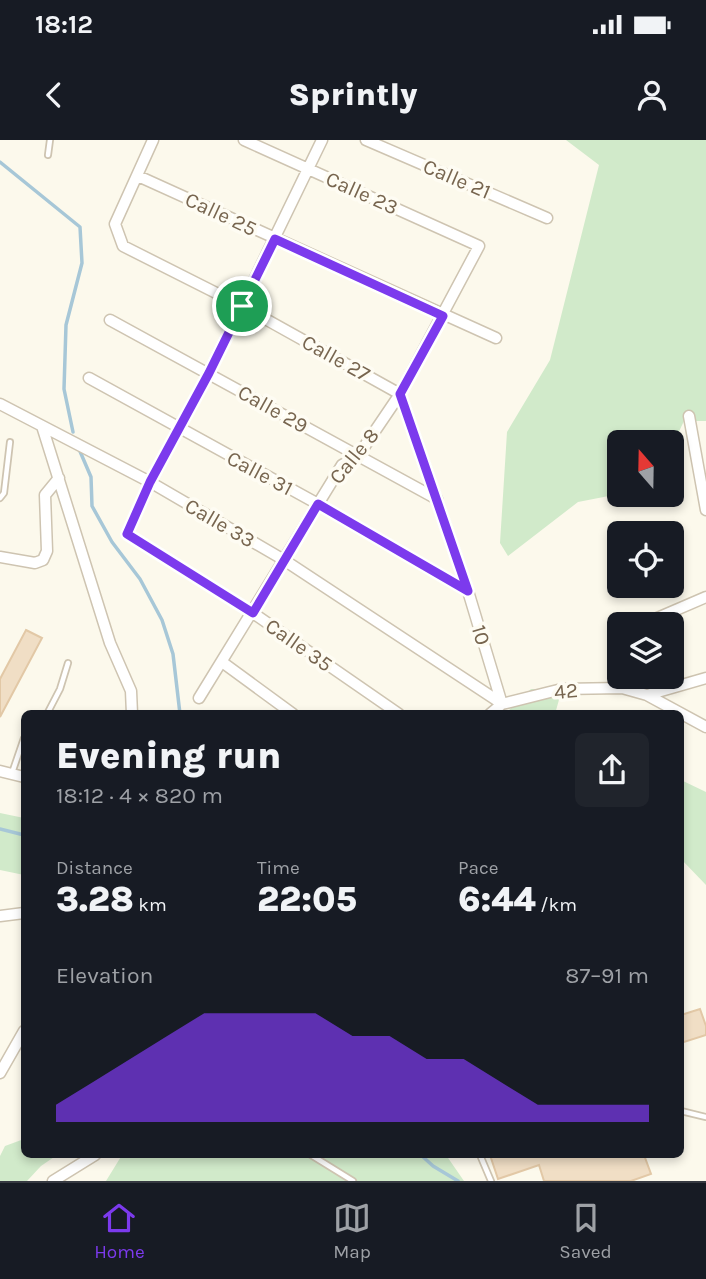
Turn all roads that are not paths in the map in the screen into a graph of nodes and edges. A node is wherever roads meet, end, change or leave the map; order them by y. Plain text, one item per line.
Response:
1 (50, 140) edge
2 (153, 140) edge
3 (244, 140) edge
4 (322, 140) edge
5 (366, 140) edge
6 (48, 155) dead end
7 (309, 169) junction
8 (138, 176) junction
9 (547, 218) dead end
10 (275, 239) junction
11 (479, 246) joint
12 (242, 306) junction
13 (443, 316) junction
14 (110, 320) dead end
15 (496, 338) dead end
16 (209, 373) junction
17 (89, 378) dead end
18 (400, 394) junction
19 (0, 404) edge
20 (689, 416) dead end
21 (43, 426) junction
22 (180, 430) junction
23 (10, 442) dead end
24 (358, 456) junction
25 (59, 478) junction
26 (150, 482) junction
27 (0, 498) edge
28 (437, 499) junction
29 (318, 504) junction
30 (706, 510) edge
31 (0, 557) edge
32 (284, 560) junction
33 (468, 591) junction
34 (706, 597) edge
35 (671, 612) edge
36 (253, 613) junction
37 (222, 662) junction
38 (68, 663) dead end
39 (706, 678) edge
40 (607, 684) edge
41 (634, 689) edge
42 (646, 695) junction
43 (199, 698) dead end
44 (502, 704) junction
45 (49, 710) edge
46 (132, 710) edge
47 (288, 710) edge
48 (393, 710) edge
49 (495, 710) edge
50 (674, 710) edge
51 (684, 715) edge
52 (706, 727) edge
53 (21, 747) edge
54 (0, 771) edge
55 (12, 774) junction
56 (21, 776) edge
57 (21, 913) edge
58 (0, 916) edge
59 (21, 1036) edge
60 (0, 1073) edge
61 (684, 1112) edge
62 (706, 1118) edge
63 (90, 1158) edge
64 (316, 1158) edge
65 (481, 1158) edge
66 (53, 1181) edge
67 (354, 1181) edge
68 (491, 1181) edge

1 - 6 lane
2 - 8 street
3 - 7 street, Calle 23
4 - 7 street
5 - 9 street, Calle 21
7 - 10 street
7 - 11 street, Calle 23
8 - 10 street, Calle 25
8 - 12 street, Calle 27
10 - 12 street
10 - 13 street, Calle 25
11 - 13 street, Calle 8
12 - 16 street
12 - 18 street, Calle 27
13 - 15 street, Calle 25
13 - 18 street, Calle 8
14 - 16 street, Calle 29
16 - 22 street
16 - 24 street, Calle 29
17 - 22 street, Calle 31
18 - 24 street, Calle 8
18 - 28 street, 10
19 - 21 street, Calle 33
20 - 30 street
21 - 25 street
21 - 26 street, Calle 33
22 - 26 street
22 - 29 street, Calle 31
23 - 27 lane
24 - 28 street, Calle 29
24 - 29 street, Calle 8
25 - 31 street
25 - 46 street
26 - 32 street, Calle 33
26 - 36 street, Calle 35
28 - 33 street, 10
29 - 32 street, Calle 8
29 - 33 street, Calle 31
32 - 36 street, Calle 8
32 - 44 street, Calle 33
33 - 44 street, 10
34 - 35 street
36 - 37 street, Calle 8
36 - 48 street, Calle 35
37 - 43 street, Calle 8
37 - 47 street
38 - 45 lane
39 - 42 street
40 - 44 street, 42
41 - 42 street, 42
42 - 50 street, 42
44 - 49 street
51 - 52 street, 42
53 - 55 lane
54 - 55 street
55 - 56 street
57 - 58 street
59 - 60 street
61 - 62 lane
63 - 66 street
64 - 67 lane
65 - 68 lane

